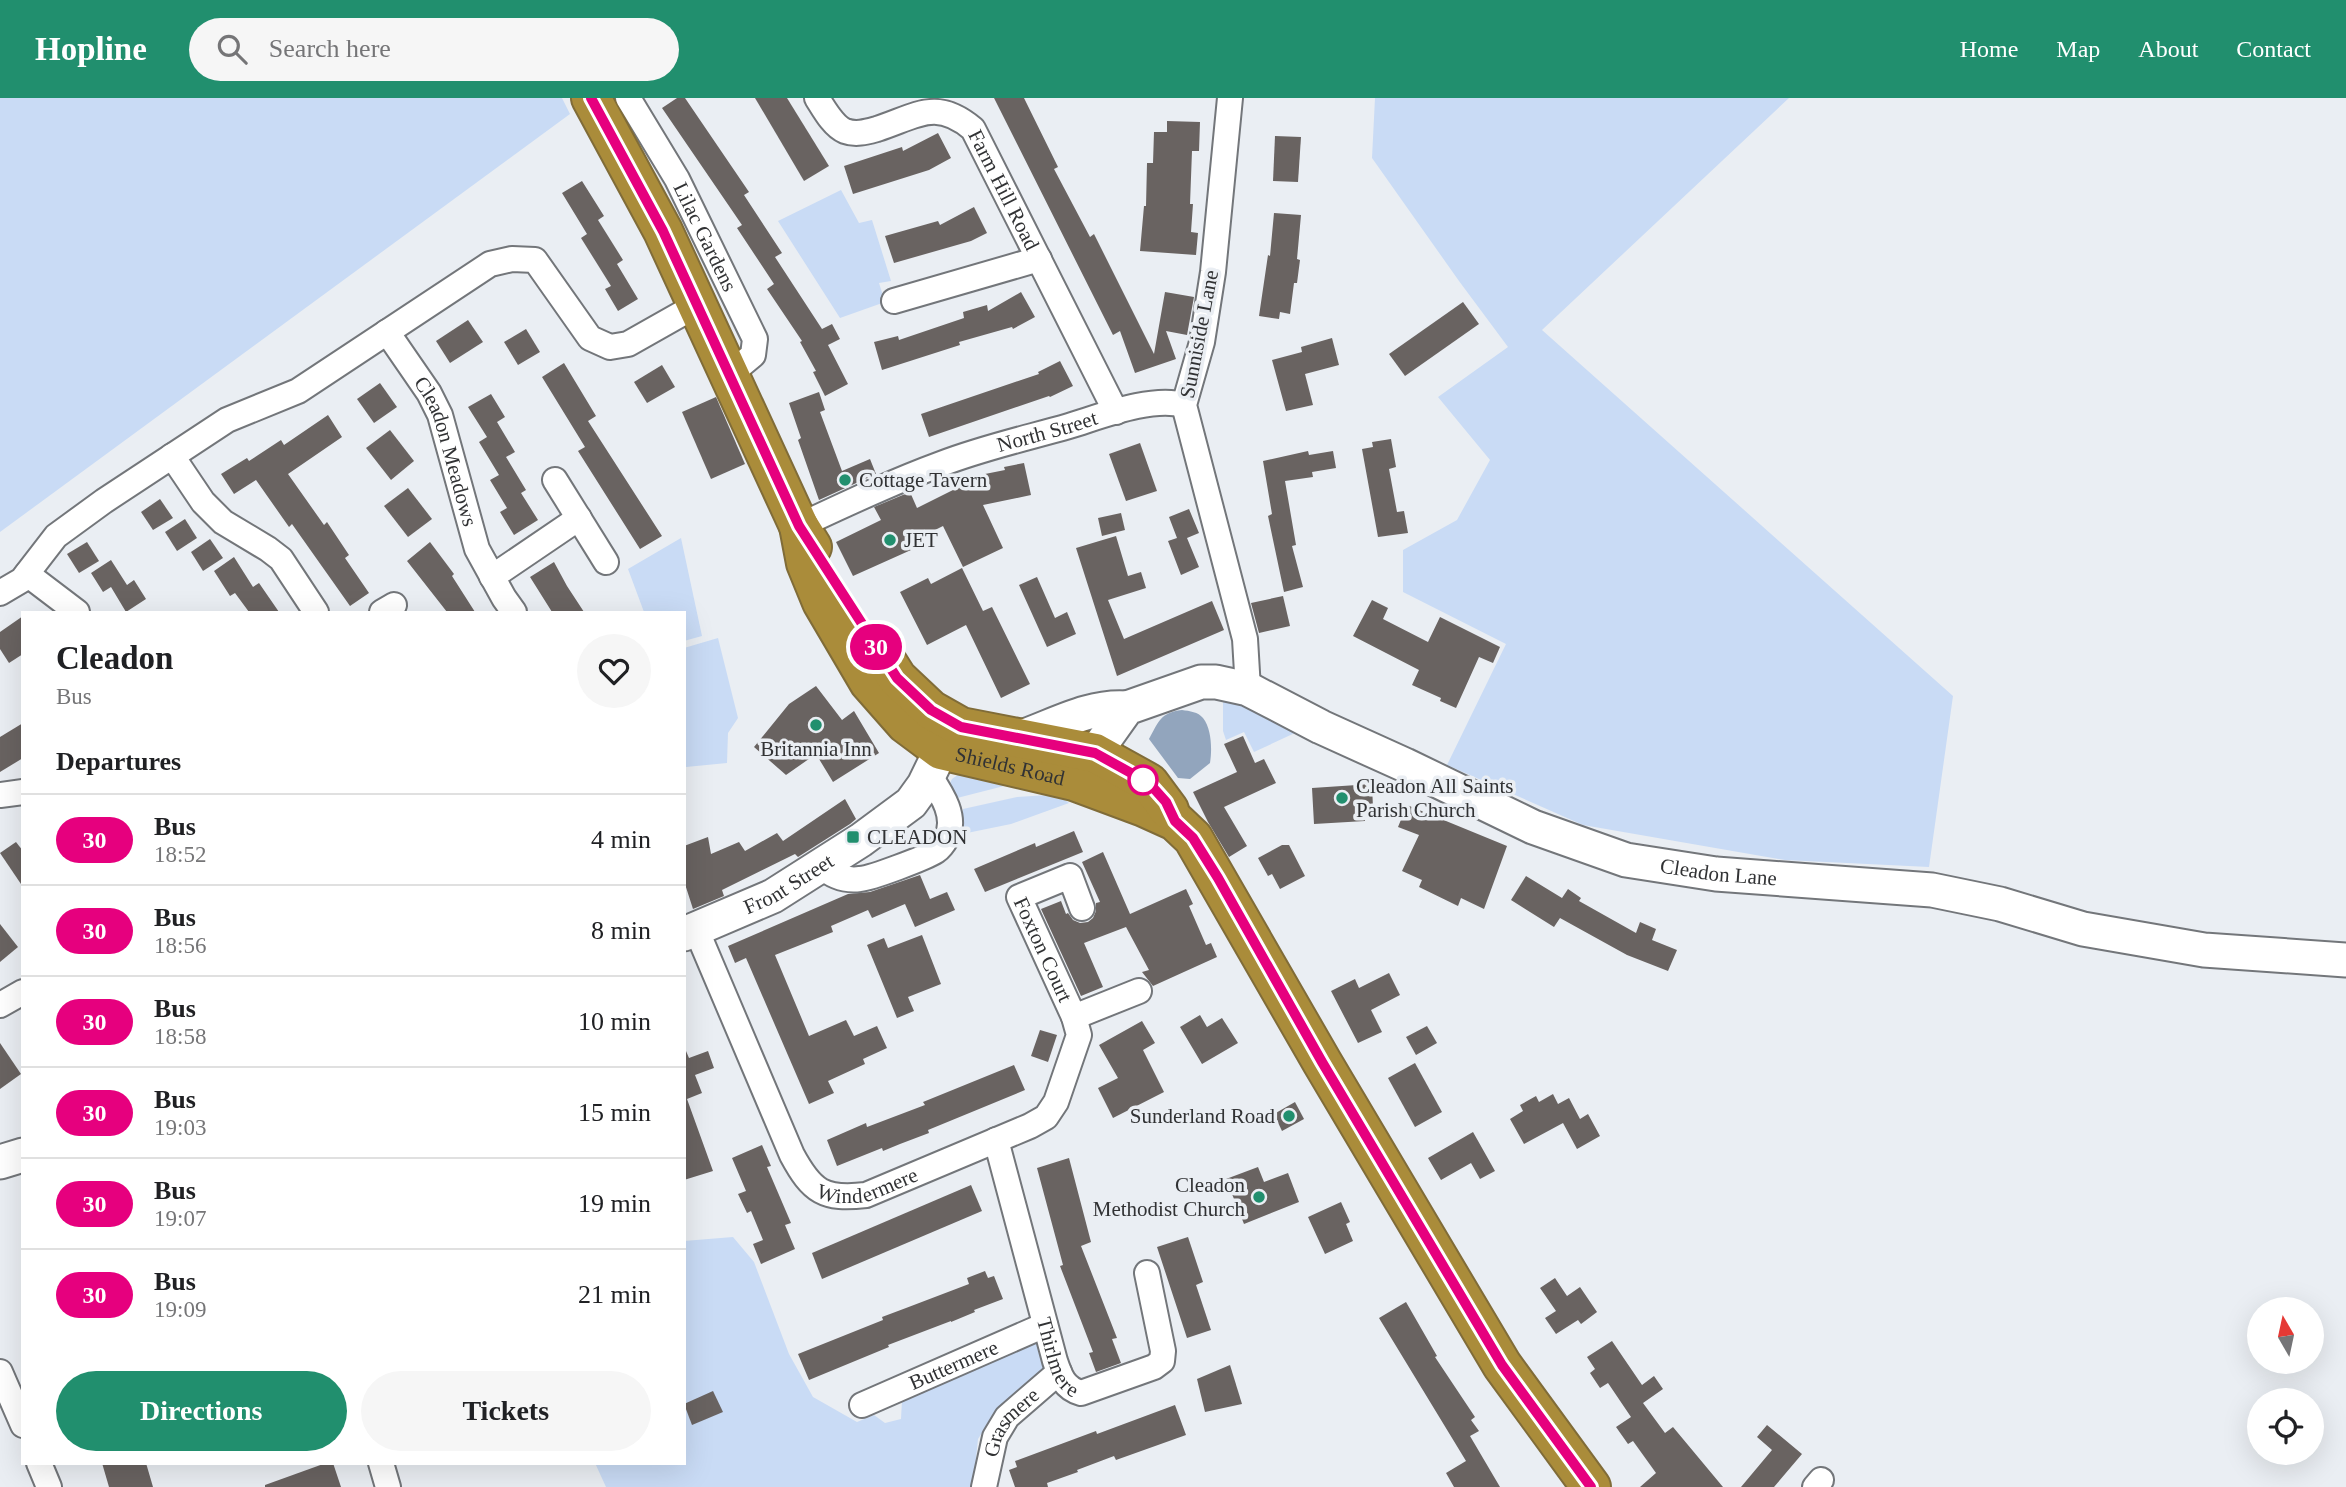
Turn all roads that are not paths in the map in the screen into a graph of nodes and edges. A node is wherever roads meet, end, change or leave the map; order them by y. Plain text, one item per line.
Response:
1 (591, 98) edge
2 (628, 98) edge
3 (817, 98) edge
4 (1230, 98) edge
5 (1039, 259) junction
6 (894, 301) dead end
7 (697, 305) junction
8 (387, 332) junction
9 (729, 374) junction
10 (1184, 405) junction
11 (1116, 412) junction
12 (172, 456) junction
13 (555, 480) dead end
14 (579, 518) junction
15 (799, 526) junction
16 (607, 562) dead end
17 (27, 574) junction
18 (492, 577) junction
19 (0, 593) edge
20 (76, 611) edge
21 (315, 611) edge
22 (513, 611) edge
23 (1248, 689) junction
24 (1127, 708) junction
25 (1019, 738) junction
26 (943, 751) junction
27 (1084, 767) junction
28 (21, 792) edge
29 (0, 795) edge
30 (821, 866) junction
31 (1082, 908) dead end
32 (690, 932) edge
33 (2346, 960) edge
34 (1139, 991) dead end
35 (21, 993) edge
36 (0, 1004) edge
37 (1074, 1017) junction
38 (996, 1140) junction
39 (21, 1156) edge
40 (0, 1162) edge
41 (1147, 1273) dead end
42 (1045, 1325) junction
43 (0, 1372) edge
44 (1059, 1372) junction
45 (877, 1406) dead end
46 (21, 1420) edge
47 (40, 1465) edge
48 (382, 1465) edge
49 (49, 1487) edge
50 (388, 1487) edge
51 (985, 1487) edge
52 (1591, 1487) edge

1 - 7 highway, Shields Road
2 - 9 street, Lilac Gardens
3 - 5 street, Farm Hill Road
4 - 10 street, Sunniside Lane
5 - 6 street
5 - 11 street, Farm Hill Road
7 - 8 street
7 - 9 highway, Shields Road
8 - 12 street
8 - 18 street, Cleadon Meadows
9 - 15 highway, Shields Road
10 - 11 street, North Street
10 - 23 street, Sunniside Lane
11 - 15 street, North Street
12 - 17 street
12 - 21 street
13 - 14 street
14 - 16 street
14 - 18 street
15 - 26 highway, Shields Road
17 - 19 street
17 - 20 street
18 - 22 street, Cleadon Meadows
23 - 24 street, Cleadon Lane
23 - 33 street, Cleadon Lane
24 - 25 street, Cleadon Lane
24 - 27 street
25 - 26 highway, Shields Road
25 - 27 highway, Shields Road
26 - 27 highway, Shields Road
26 - 30 street, Front Street
26 - 30 street
27 - 52 highway, Shields Road
28 - 29 street
30 - 32 street, Front Street
31 - 37 street, Foxton Court
32 - 38 street, Windermere
34 - 37 street, Foxton Court
35 - 36 street
37 - 38 street, Windermere
38 - 42 street, Thirlmere
39 - 40 street
41 - 44 street, Thirlmere
42 - 44 street, Thirlmere
42 - 45 street, Buttermere
43 - 46 street
44 - 51 street, Grasmere
47 - 49 street
48 - 50 street

